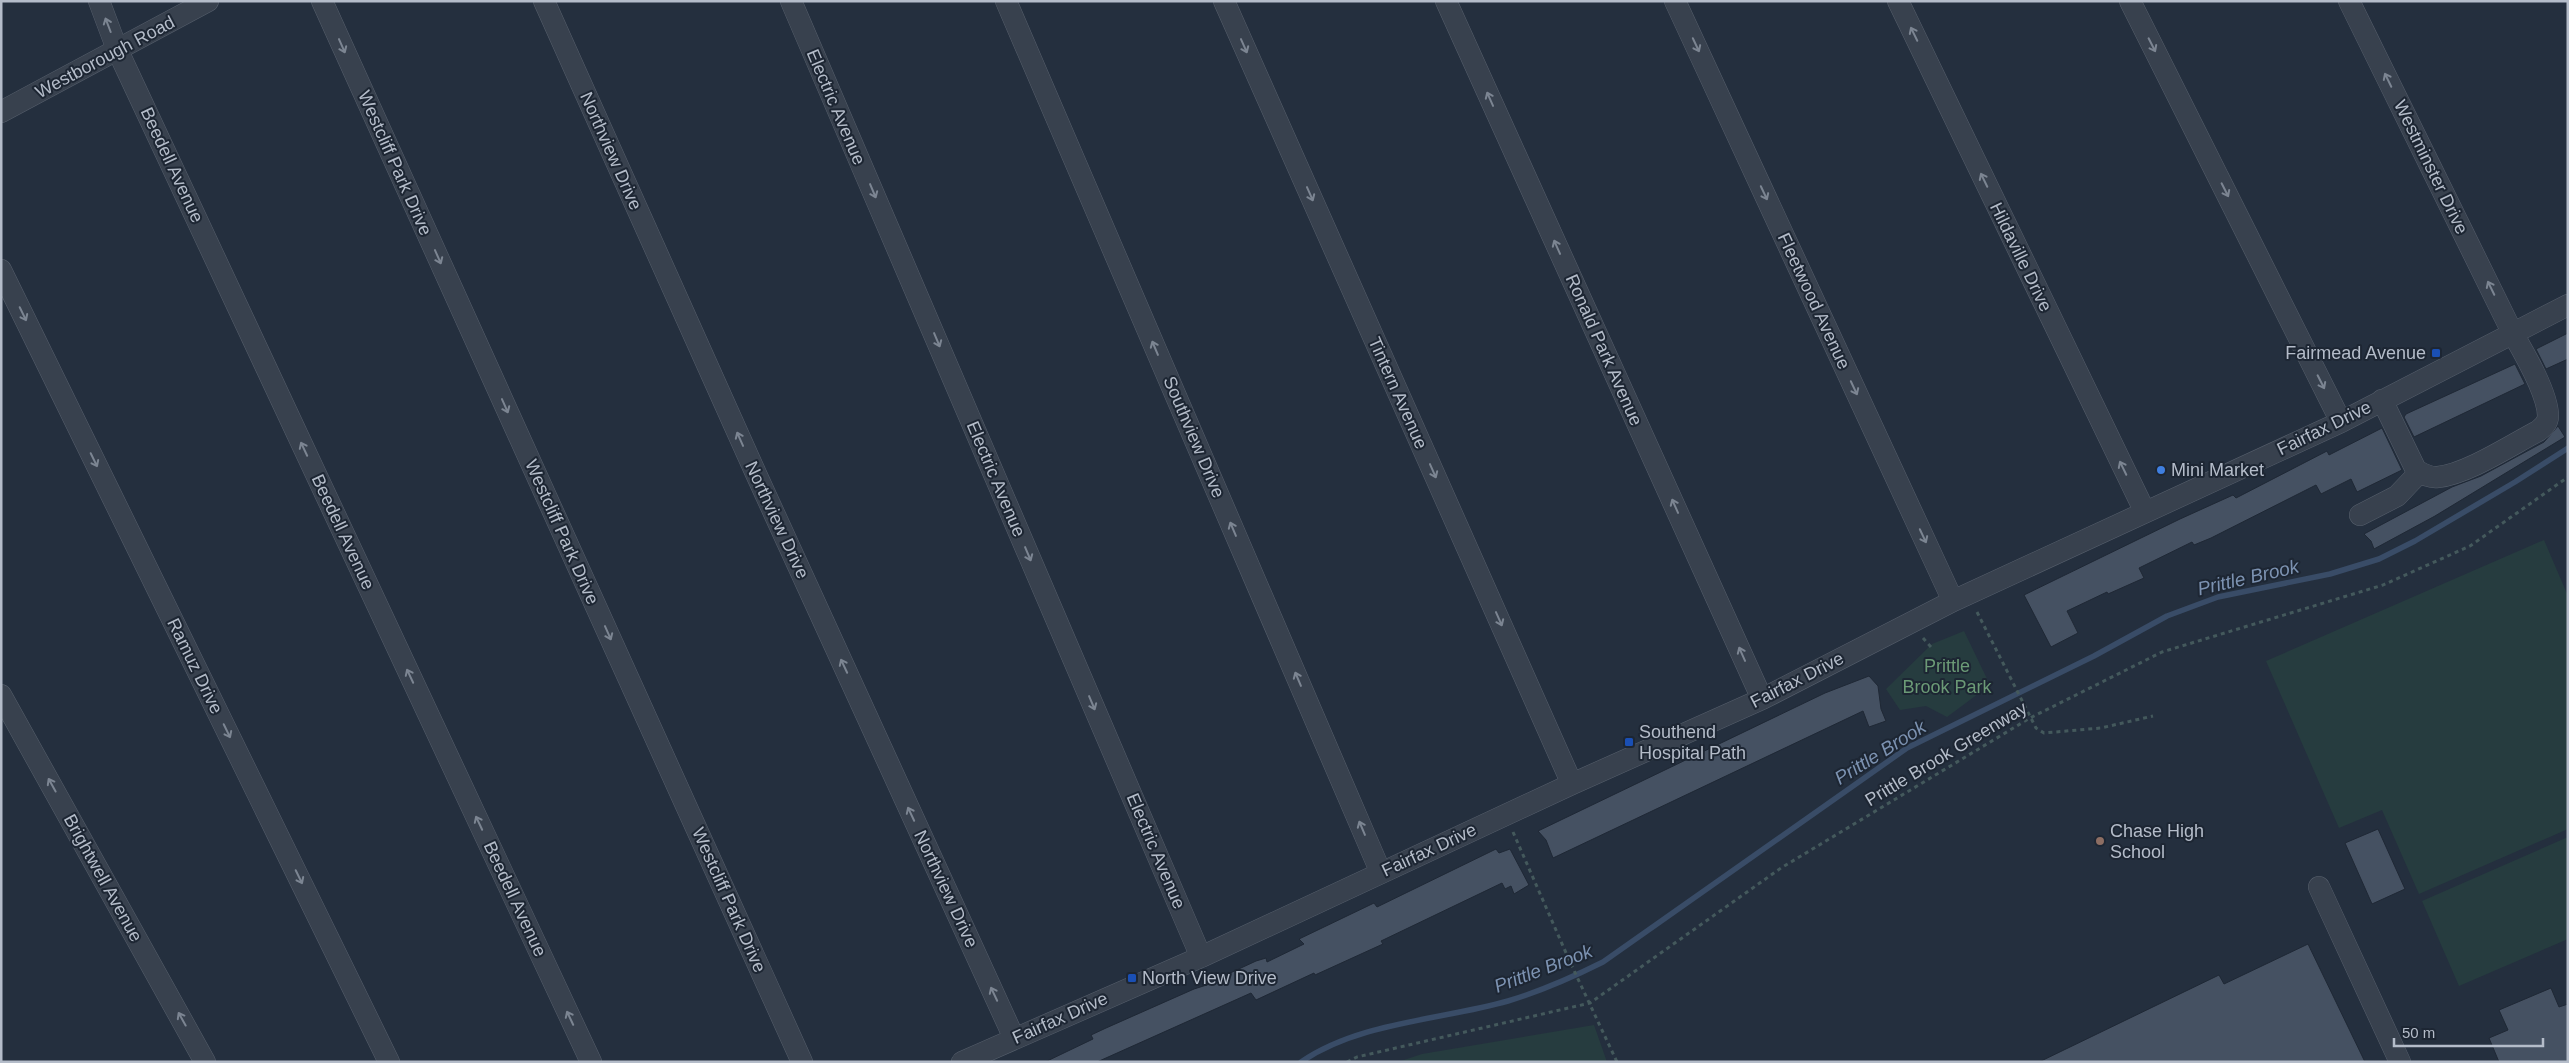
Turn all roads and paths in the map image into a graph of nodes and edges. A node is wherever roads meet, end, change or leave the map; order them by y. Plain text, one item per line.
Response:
1 (99, 1) edge
2 (208, 1) edge
3 (322, 1) edge
4 (544, 1) edge
5 (791, 1) edge
6 (1006, 1) edge
7 (1224, 1) edge
8 (1446, 1) edge
9 (1675, 1) edge
10 (1898, 1) edge
11 (2130, 1) edge
12 (2349, 1) edge
13 (117, 49) junction
14 (1, 112) edge
15 (1, 270) edge
16 (2568, 305) edge
17 (2512, 332) junction
18 (2382, 400) junction
19 (2341, 422) junction
20 (2416, 470) junction
21 (2568, 477) edge
22 (2145, 512) junction
23 (2360, 515) dead end
24 (1953, 601) junction
25 (1970, 615) dead end
26 (1930, 634) dead end
27 (1931, 647) dead end
28 (1, 695) edge
29 (1762, 699) junction
30 (2153, 716) dead end
31 (2030, 718) junction
32 (1572, 784) junction
33 (1505, 815) junction
34 (1381, 872) junction
35 (2319, 887) dead end
36 (1201, 956) junction
37 (1590, 1003) junction
38 (1014, 1038) junction
39 (205, 1062) edge
40 (389, 1062) edge
41 (591, 1062) edge
42 (802, 1062) edge
43 (962, 1062) edge
44 (1347, 1062) edge
45 (1617, 1062) edge
46 (2400, 1062) edge

13 -> 1 street, Beedell Avenue
2 - 13 street, Westborough Road
3 -> 42 street, Westcliff Park Drive
38 -> 4 street, Northview Drive
5 -> 36 street, Electric Avenue
34 -> 6 street, Southview Drive
7 -> 32 street, Tintern Avenue
29 -> 8 street, Ronald Park Avenue
9 -> 24 street, Fleetwood Avenue
22 -> 10 street, Hildaville Drive
11 -> 19 street
17 -> 12 street, Westminster Drive
13 - 14 street, Westborough Road
41 -> 13 street, Beedell Avenue
15 -> 40 street, Ramuz Drive
16 - 17 street, Fairfax Drive
17 - 18 street, Fairfax Drive
17 - 20 street, Westminster Drive
18 - 19 street, Fairfax Drive
18 - 20 street
19 - 22 street, Fairfax Drive
20 - 23 street
21 - 31 path, Prittle Brook Greenway
22 - 24 street, Fairfax Drive
24 - 29 street, Fairfax Drive
25 - 31 path
26 - 27 path
39 -> 28 street, Brightwell Avenue
29 - 32 street, Fairfax Drive
30 - 31 path
31 - 37 path, Prittle Brook Greenway
32 - 33 street, Fairfax Drive
33 - 34 street, Fairfax Drive
33 - 37 path
34 - 36 street, Fairfax Drive
35 - 46 street
36 - 38 street, Fairfax Drive
37 - 44 path, Prittle Brook Greenway
37 - 45 path
38 - 43 street, Fairfax Drive

